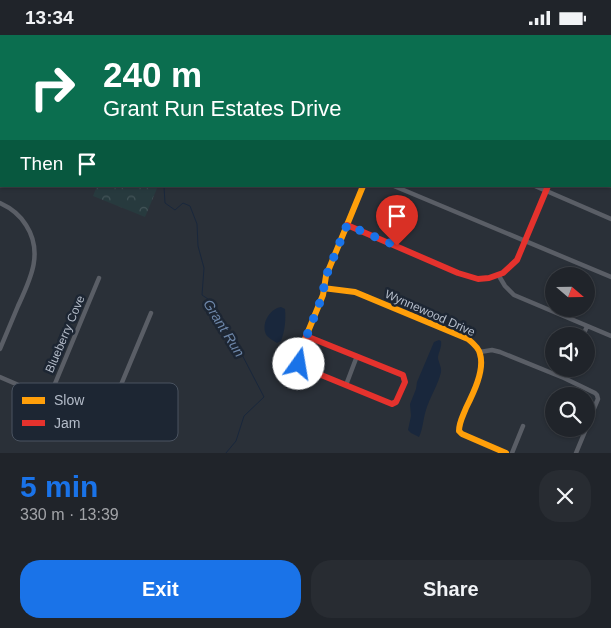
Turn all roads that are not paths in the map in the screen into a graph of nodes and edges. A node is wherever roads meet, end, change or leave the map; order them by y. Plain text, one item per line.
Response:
1 (363, 187) edge
2 (396, 187) edge
3 (547, 189) edge
4 (0, 203) edge
5 (611, 219) edge
6 (347, 225) junction
7 (525, 241) junction
8 (499, 275) junction
9 (611, 277) edge
10 (99, 278) dead end
11 (324, 288) junction
12 (151, 313) dead end
13 (587, 326) joint
14 (306, 335) junction
15 (611, 336) edge
16 (0, 349) edge
17 (480, 352) junction
18 (357, 356) junction
19 (0, 377) edge
20 (564, 378) joint
21 (14, 383) edge
22 (55, 383) edge
23 (122, 383) edge
24 (346, 385) junction
25 (583, 387) edge
26 (595, 393) edge
27 (595, 406) edge
28 (523, 426) dead end
29 (582, 437) edge
30 (506, 453) edge
31 (512, 453) edge
32 (576, 453) edge

1 - 6 street
2 - 7 street
3 - 5 street
3 - 7 street
4 - 16 street
6 - 8 street
6 - 11 street
7 - 8 street
7 - 9 street
8 - 13 street
10 - 22 street, Blueberry Cove
11 - 14 street
11 - 17 street, Wynnewood Drive
12 - 23 street
13 - 15 street
14 - 18 street
14 - 24 street
17 - 20 street
17 - 30 street, Wynnewood Drive
18 - 24 street
18 - 24 street
19 - 21 street
20 - 25 street
26 - 27 street
28 - 31 street
29 - 32 street

